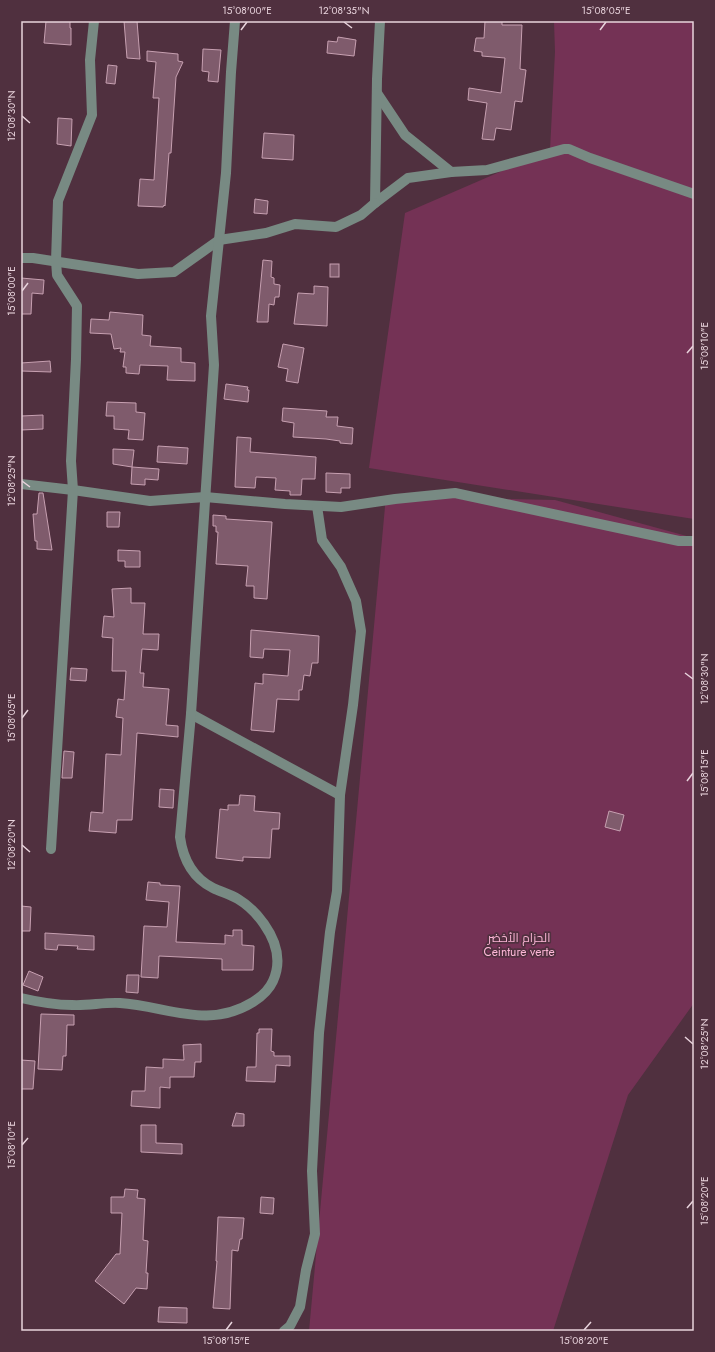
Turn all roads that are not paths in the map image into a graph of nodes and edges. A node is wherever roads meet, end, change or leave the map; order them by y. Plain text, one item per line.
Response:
1 (94, 21) edge
2 (235, 21) edge
3 (380, 21) edge
4 (377, 93) junction
5 (451, 172) junction
6 (694, 194) edge
7 (375, 203) junction
8 (219, 240) junction
9 (21, 258) edge
10 (56, 262) junction
11 (21, 484) edge
12 (73, 490) junction
13 (205, 497) junction
14 (317, 506) junction
15 (694, 542) edge
16 (191, 714) junction
17 (340, 795) junction
18 (51, 849) dead end
19 (21, 998) edge
20 (284, 1331) edge

1 - 10 street
2 - 8 street
3 - 4 street
4 - 5 street
4 - 7 street
5 - 6 street
5 - 7 street
7 - 8 street
8 - 10 street
8 - 13 street
9 - 10 street
10 - 12 street
11 - 12 street
12 - 13 street
12 - 18 street
13 - 14 street
13 - 16 street
14 - 15 street
14 - 17 street
16 - 17 street
16 - 19 street
17 - 20 street

